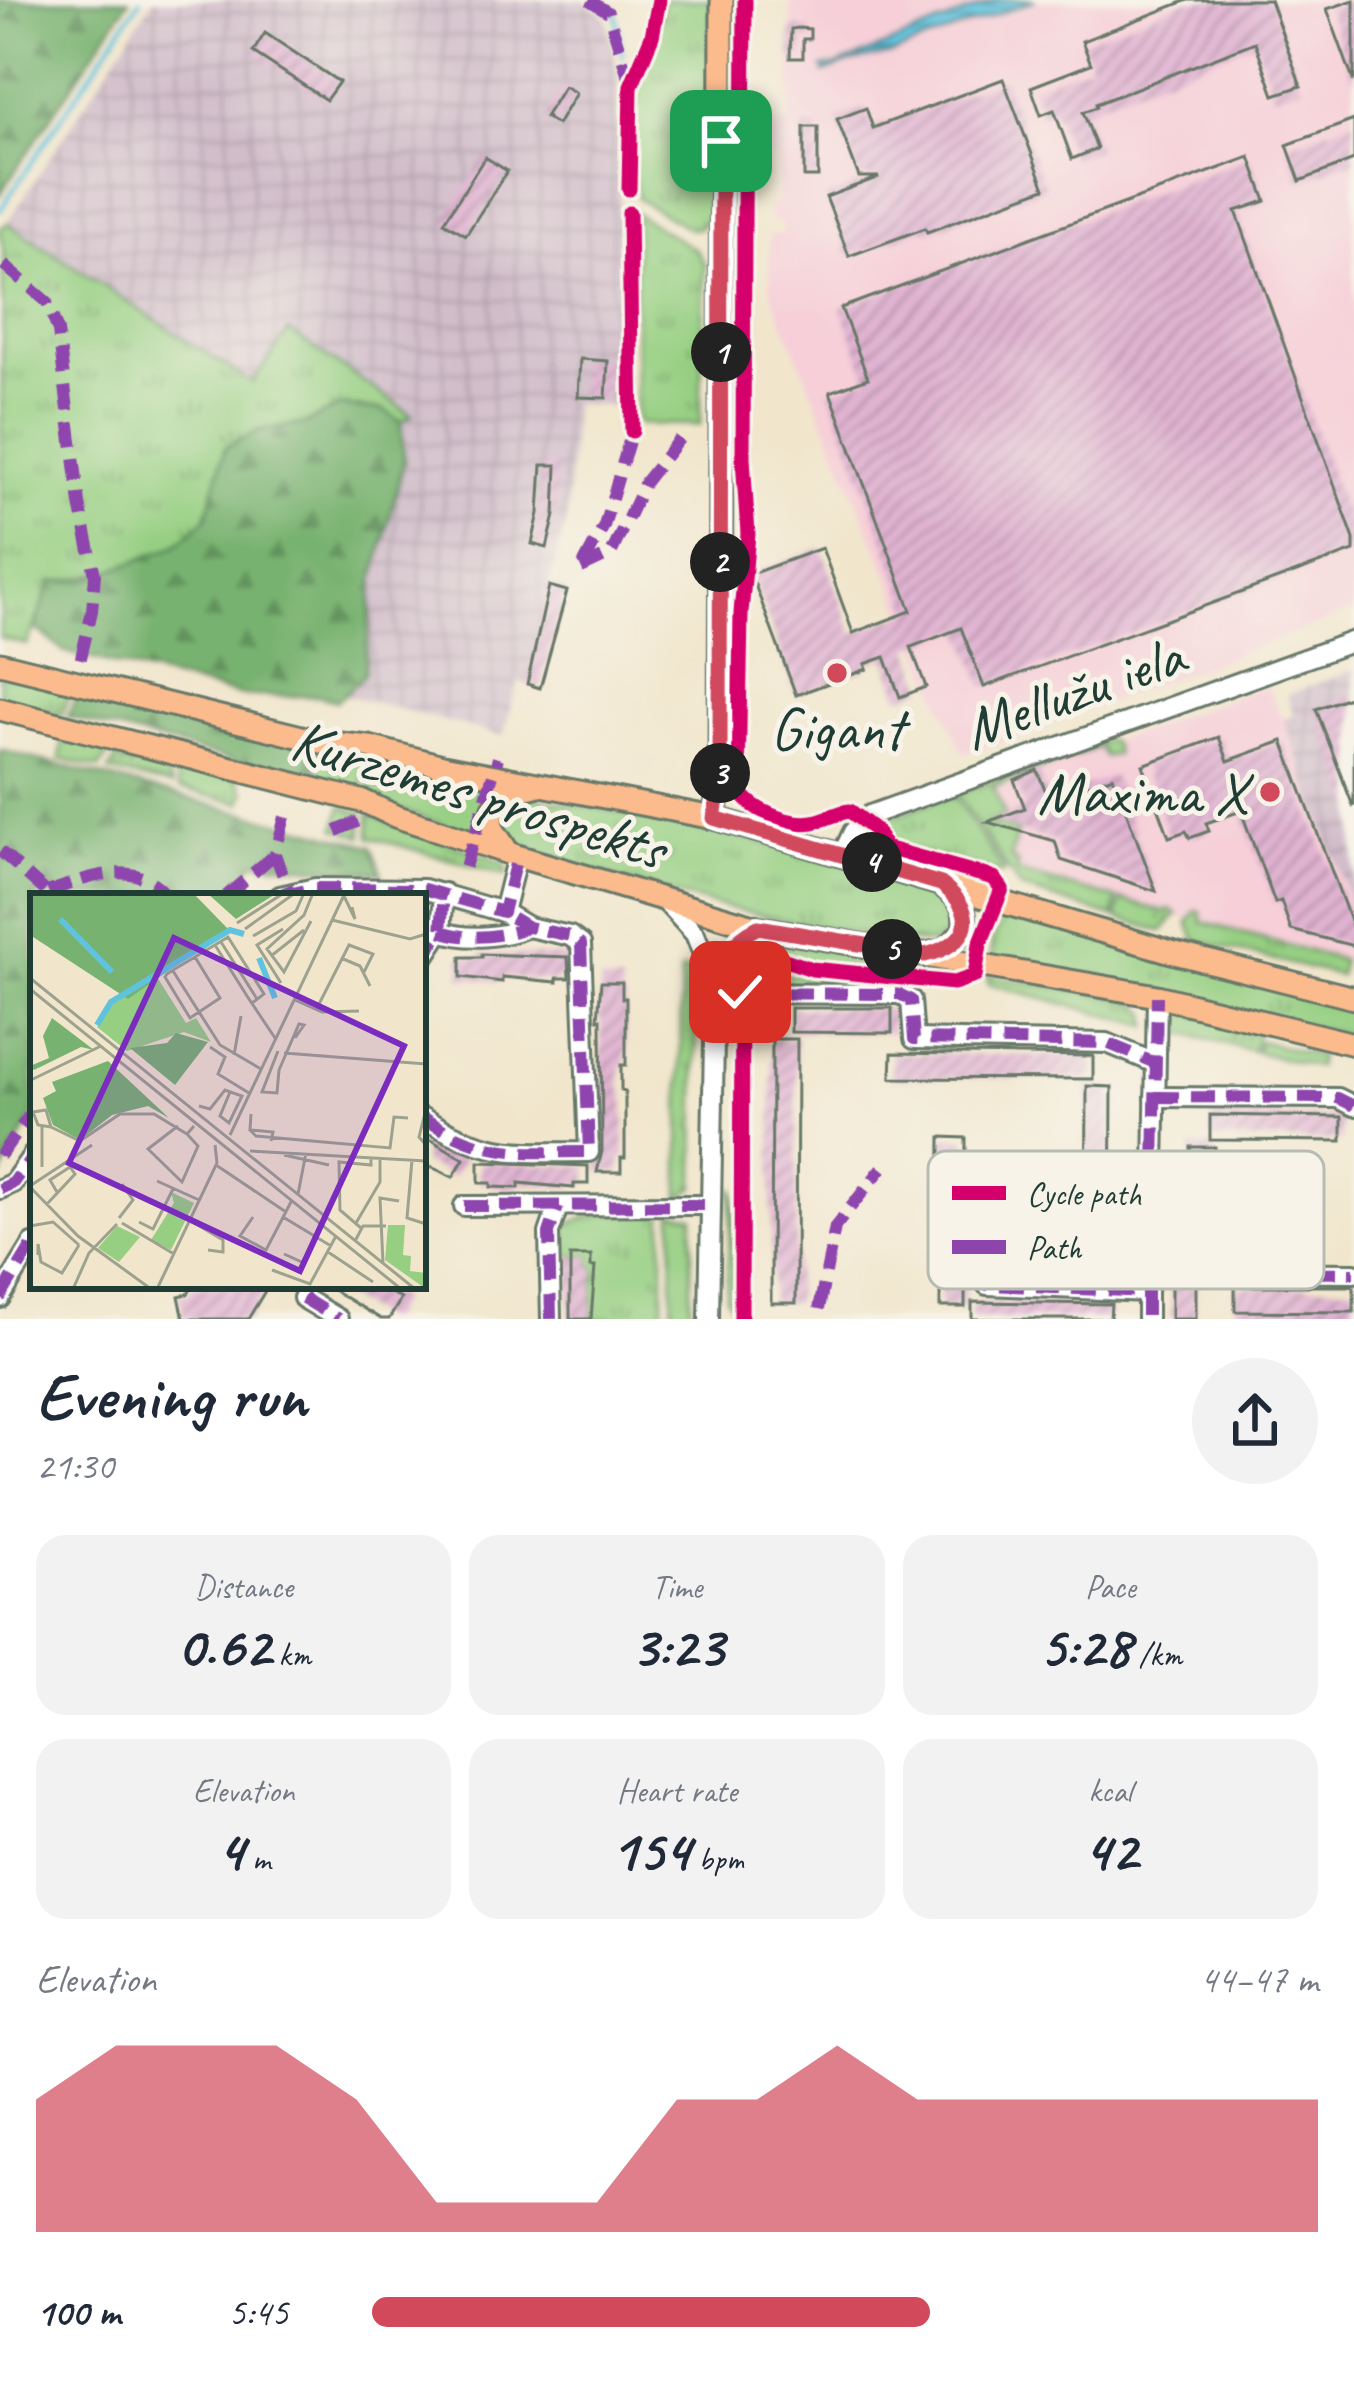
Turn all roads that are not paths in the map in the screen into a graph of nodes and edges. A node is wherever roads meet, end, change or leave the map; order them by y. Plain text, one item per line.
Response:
1 (722, 0) edge
2 (1354, 641) edge
3 (0, 663) edge
4 (0, 709) edge
5 (542, 786) junction
6 (714, 818) junction
7 (843, 853) junction
8 (513, 854) junction
9 (941, 884) junction
10 (293, 893) edge
11 (444, 893) junction
12 (664, 901) junction
13 (503, 912) junction
14 (528, 927) junction
15 (758, 927) junction
16 (441, 931) junction
17 (426, 954) edge
18 (925, 955) junction
19 (715, 988) junction
20 (1157, 996) junction
21 (1354, 998) edge
22 (1354, 1044) edge
23 (1155, 1063) junction
24 (1155, 1097) junction
25 (1354, 1106) edge
26 (426, 1120) edge
27 (1154, 1151) edge
28 (30, 1159) edge
29 (0, 1190) edge
30 (710, 1205) junction
31 (464, 1206) dead end
32 (558, 1207) junction
33 (30, 1249) edge
34 (1324, 1273) edge
35 (1354, 1273) edge
36 (1078, 1289) edge
37 (1147, 1289) edge
38 (1147, 1292) junction
39 (0, 1298) edge
40 (304, 1298) dead end
41 (338, 1319) edge
42 (550, 1319) edge
43 (710, 1319) edge
44 (1147, 1319) edge

1 - 6 main road
2 - 7 street, Mellužu iela
3 - 5 main road, Kurzemes prospekts
4 - 8 main road, Kurzemes prospekts
5 - 6 main road, Kurzemes prospekts
5 - 8 main road
6 - 7 main road, Kurzemes prospekts
7 - 9 main road, Kurzemes prospekts
8 - 12 main road, Kurzemes prospekts
8 - 13 street
9 - 18 main road
9 - 21 main road, Kurzemes prospekts
10 - 11 street
11 - 13 street
11 - 16 street
12 - 15 main road, Kurzemes prospekts
12 - 19 street
13 - 14 street
14 - 16 street
14 - 26 street
15 - 18 main road, Kurzemes prospekts
15 - 19 street
16 - 17 street
18 - 20 main road, Kurzemes prospekts
19 - 23 street
19 - 30 street
20 - 22 main road, Kurzemes prospekts
20 - 23 street
23 - 24 street
24 - 25 street
24 - 27 street
28 - 29 street
30 - 32 street
30 - 43 street
31 - 32 street
32 - 42 street
33 - 39 street
34 - 35 street
36 - 38 street
37 - 38 street
38 - 44 street
40 - 41 street

